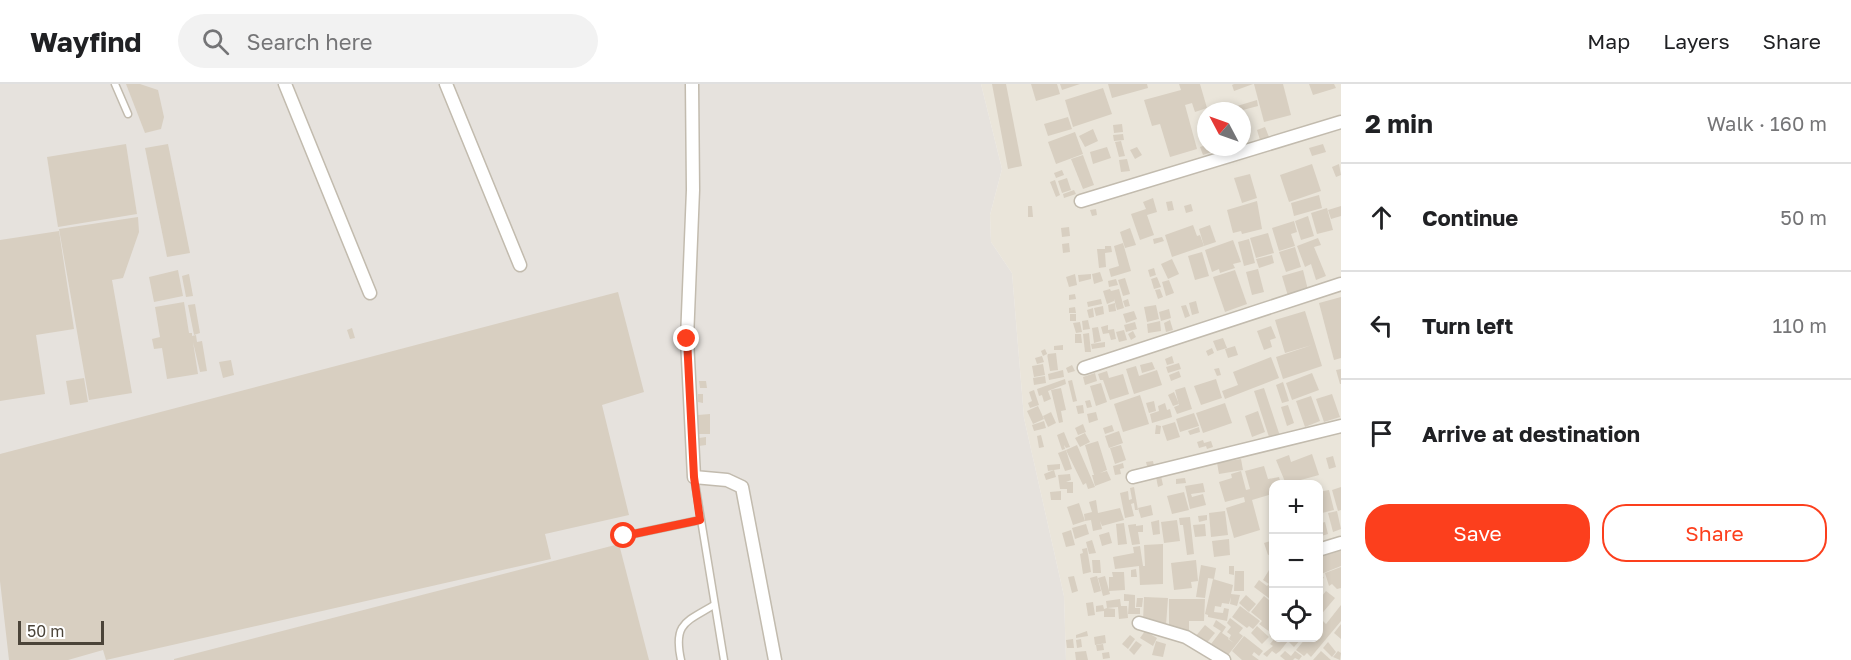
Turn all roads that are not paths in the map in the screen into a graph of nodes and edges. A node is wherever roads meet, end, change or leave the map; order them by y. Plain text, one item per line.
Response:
1 (115, 84) edge
2 (285, 84) edge
3 (446, 84) edge
4 (693, 84) edge
5 (128, 114) dead end
6 (1341, 122) edge
7 (1081, 201) dead end
8 (520, 265) dead end
9 (1341, 284) edge
10 (370, 293) dead end
11 (1084, 368) dead end
12 (1341, 426) edge
13 (694, 477) junction
14 (1133, 477) dead end
15 (700, 520) junction
16 (624, 536) dead end
17 (1341, 543) edge
18 (1323, 548) edge
19 (714, 605) junction
20 (1139, 623) dead end
21 (681, 660) edge
22 (724, 660) edge
23 (775, 660) edge
24 (1224, 660) edge

1 - 5 lane
2 - 10 street
3 - 8 street
4 - 13 street
6 - 7 street
9 - 11 street
12 - 14 street
13 - 15 lane
13 - 23 street
15 - 16 lane
15 - 19 lane
17 - 18 street
19 - 21 lane
19 - 22 lane
20 - 24 street

